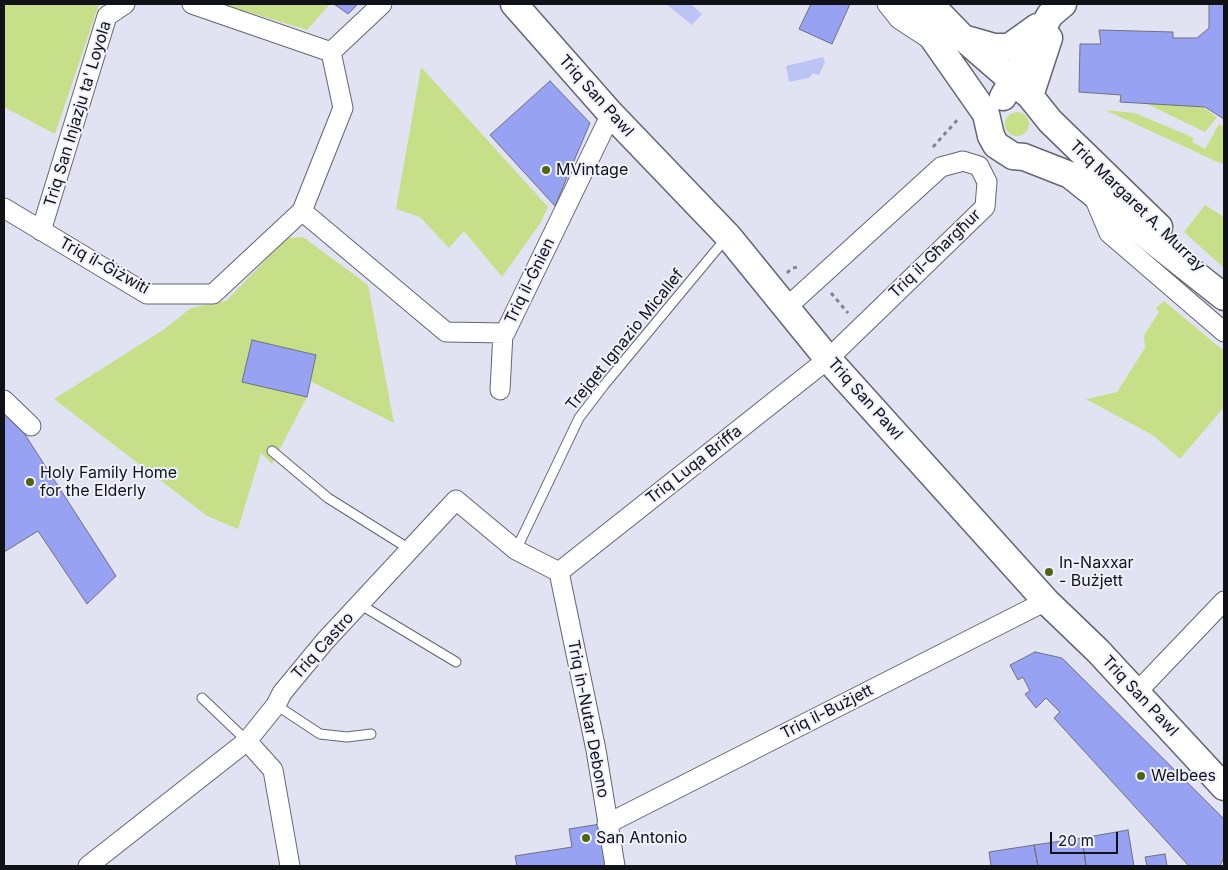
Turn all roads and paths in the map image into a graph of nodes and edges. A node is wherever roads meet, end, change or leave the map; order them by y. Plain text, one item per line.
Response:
1 (125, 4) edge
2 (192, 4) edge
3 (382, 4) edge
4 (514, 4) edge
5 (887, 4) edge
6 (909, 4) edge
7 (930, 4) edge
8 (1058, 8) edge
9 (952, 43) junction
10 (330, 52) junction
11 (1002, 99) junction
12 (611, 114) junction
13 (1050, 121) junction
14 (931, 149) dead end
15 (1024, 157) junction
16 (1091, 191) junction
17 (4, 208) edge
18 (302, 211) junction
19 (41, 232) junction
20 (728, 236) junction
21 (818, 280) junction
22 (769, 288) junction
23 (1224, 290) edge
24 (1224, 297) edge
25 (786, 307) junction
26 (860, 326) junction
27 (1224, 332) edge
28 (503, 333) junction
29 (828, 359) junction
30 (500, 390) dead end
31 (4, 400) edge
32 (31, 426) dead end
33 (272, 451) dead end
34 (411, 550) junction
35 (516, 550) junction
36 (559, 572) junction
37 (1046, 601) junction
38 (1224, 601) edge
39 (361, 605) junction
40 (456, 662) dead end
41 (1137, 692) junction
42 (202, 698) dead end
43 (279, 699) junction
44 (371, 734) dead end
45 (247, 742) junction
46 (1224, 787) edge
47 (606, 824) junction
48 (88, 866) edge
49 (290, 866) edge
50 (615, 866) edge

1 - 19 street, Triq San Injazju ta' Loyola
2 - 10 street
3 - 10 street
4 - 12 main road, Triq San Pawl
5 - 9 street
6 - 9 main road
7 - 9 main road
8 - 9 main road
8 - 11 main road
9 - 11 main road
9 - 11 main road
10 - 18 street
11 - 13 main road, Triq Margaret A. Murray
11 - 14 path
11 - 15 main road, Triq Margaret A. Murray
12 - 20 main road, Triq San Pawl
12 - 28 street, Triq il-Ġnien
13 - 15 main road, Triq Margaret A. Murray
13 - 23 main road, Triq Margaret A. Murray
15 - 16 main road, Triq Margaret A. Murray
16 - 24 main road, Triq Margaret A. Murray
16 - 27 street, Triq Margaret A. Murray
17 - 19 street, Triq il-Ġiżwiti
18 - 19 street, Triq il-Ġiżwiti
18 - 28 street, Triq il-Ġnien
20 - 22 main road, Triq San Pawl
20 - 35 lane, Trejqet Ignazio Micallef
21 - 22 path
21 - 25 street, Triq il-Għargħur
21 - 26 path
21 - 26 street, Triq il-Għargħur
22 - 25 main road, Triq San Pawl
25 - 29 main road, Triq San Pawl
26 - 29 street, Triq il-Għargħur
28 - 30 street
29 - 36 street, Triq Luqa Briffa
29 - 37 main road, Triq San Pawl
31 - 32 street
33 - 34 lane
34 - 35 street, Triq Castro
34 - 39 street, Triq Castro
35 - 36 street, Triq Castro
36 - 47 street, Triq in-Nutar Debono
37 - 41 main road, Triq San Pawl
37 - 47 street, Triq il-Bużjett
38 - 41 street
39 - 40 lane
39 - 43 street, Triq Castro
41 - 46 main road, Triq San Pawl
42 - 45 lane
43 - 44 lane
43 - 45 street, Triq Castro
45 - 48 street, Triq Castro
45 - 49 street
47 - 50 street, Triq in-Nutar Debono

